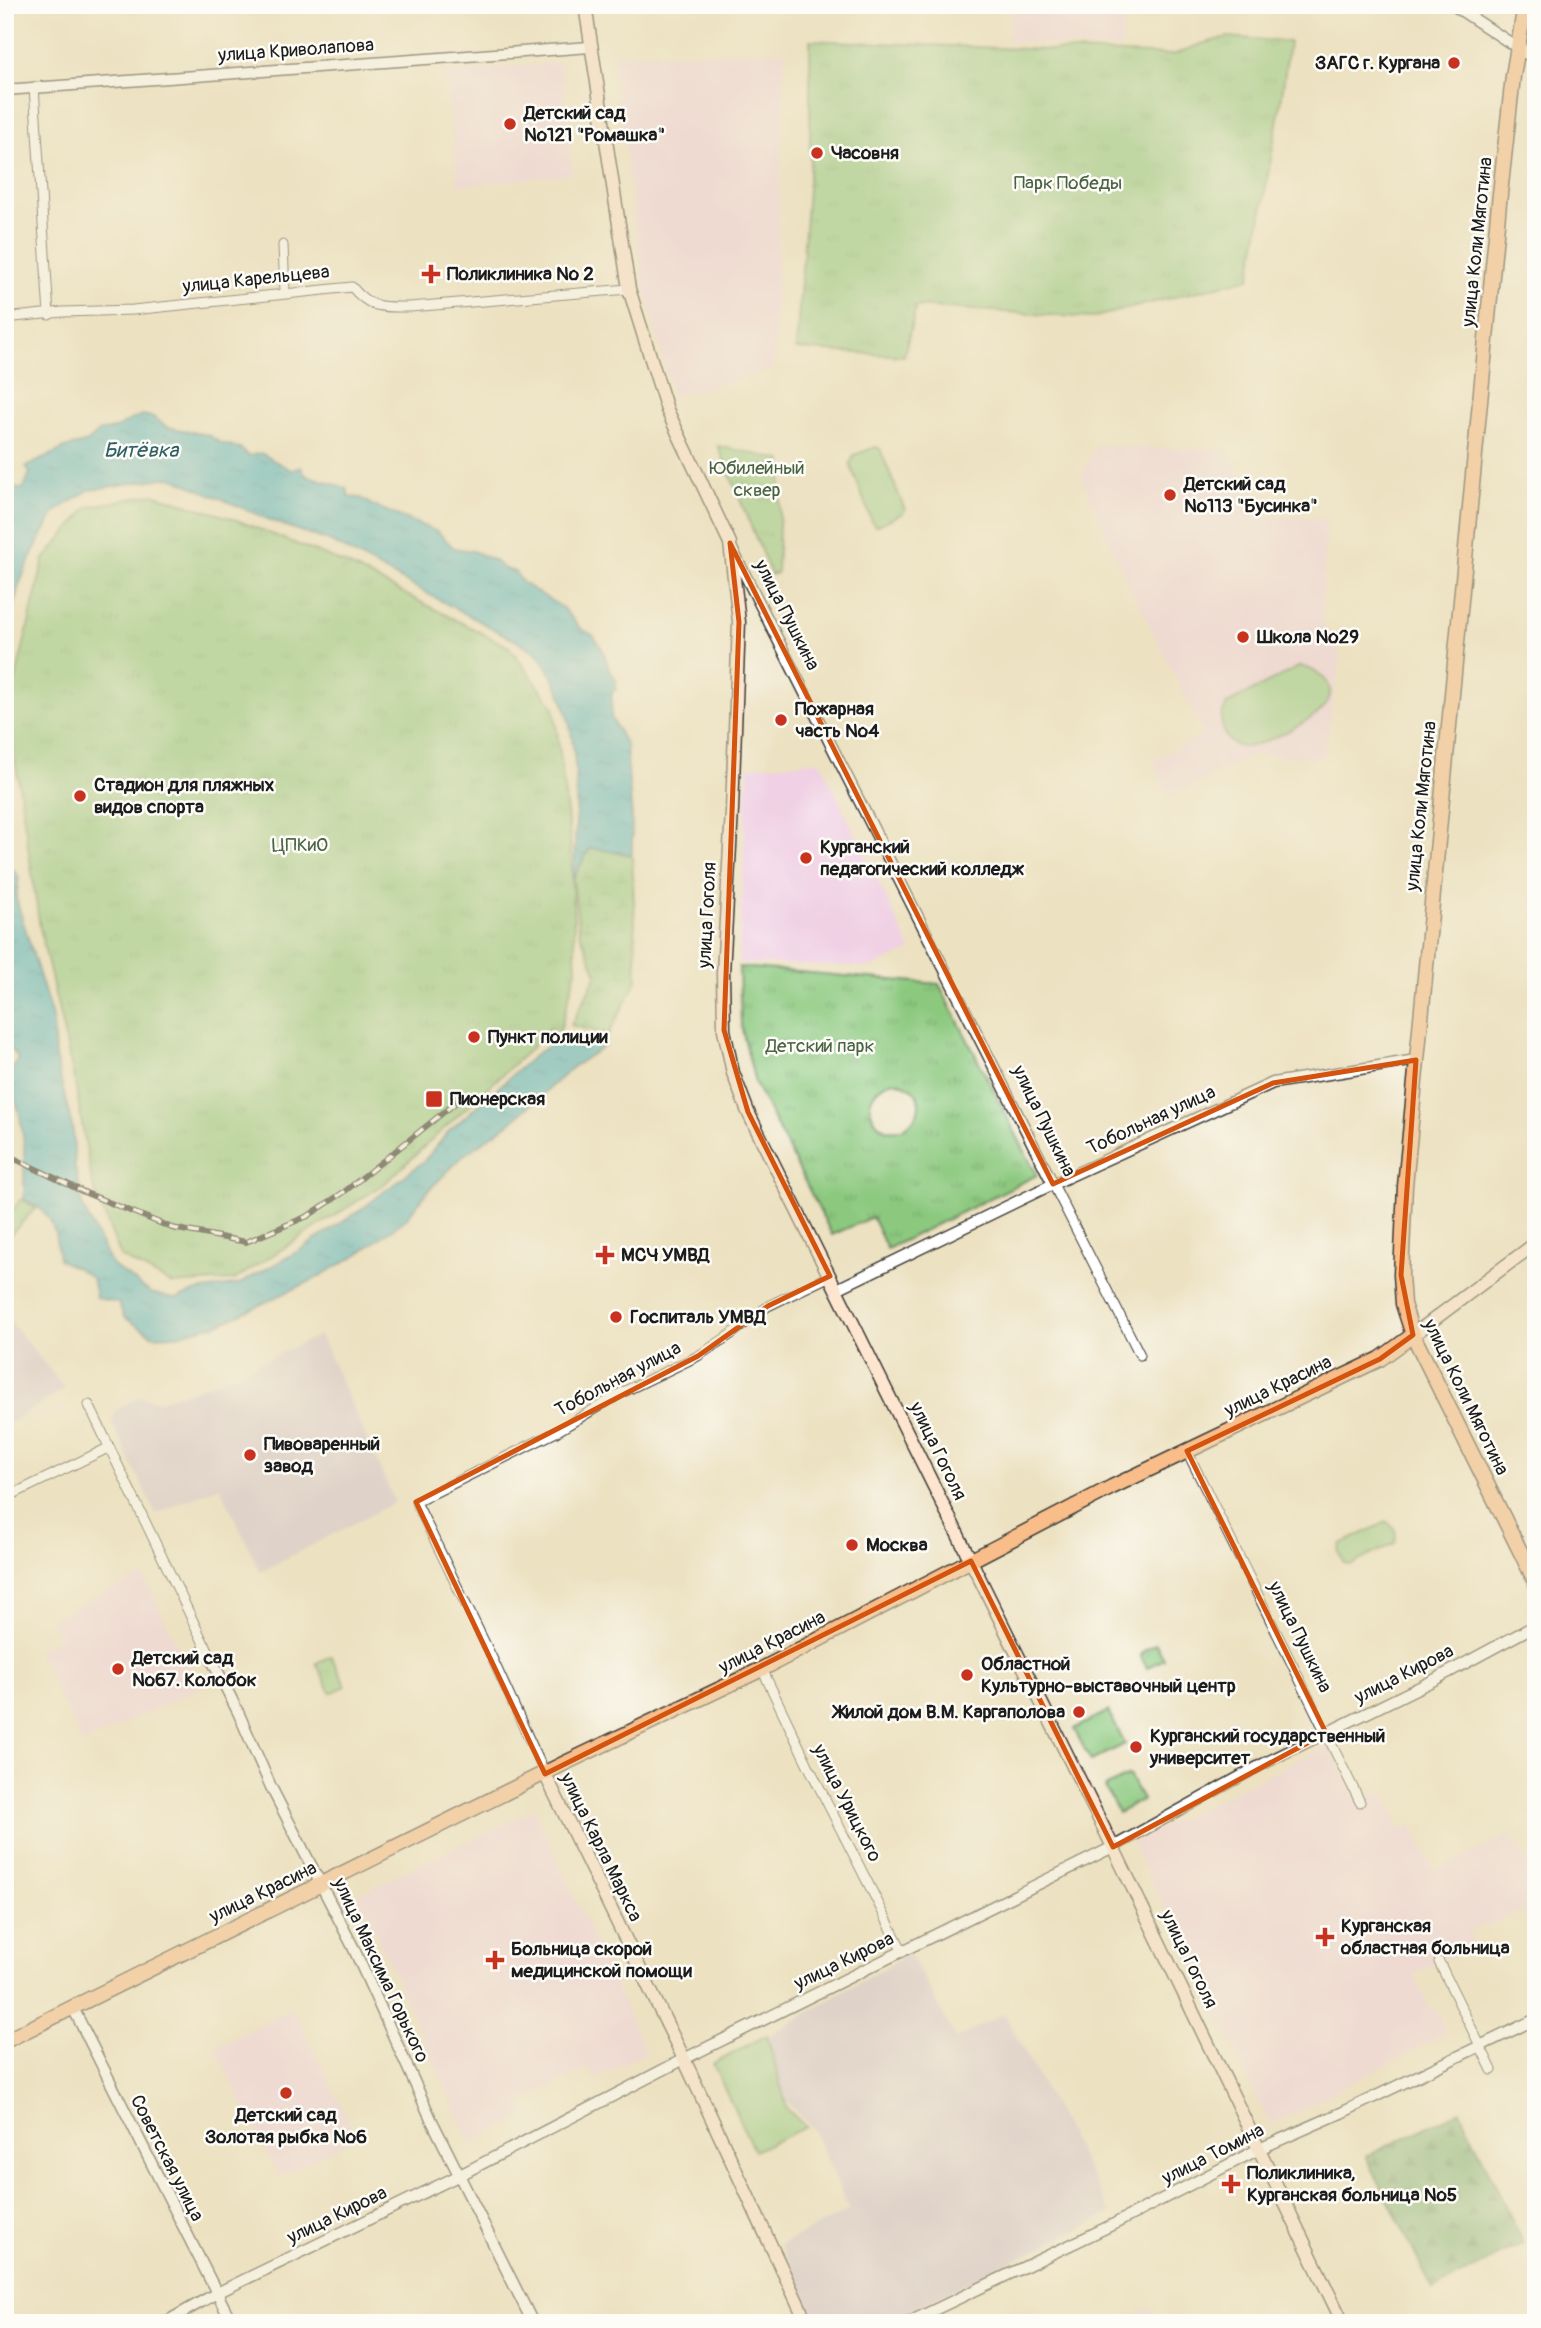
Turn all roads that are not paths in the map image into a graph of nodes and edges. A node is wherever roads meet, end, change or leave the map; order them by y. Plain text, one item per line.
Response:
1 (585, 5) edge
2 (1453, 5) edge
3 (1525, 5) edge
4 (590, 47) junction
5 (1518, 48) junction
6 (1536, 58) edge
7 (34, 87) junction
8 (5, 90) edge
9 (282, 246) dead end
10 (629, 289) junction
11 (285, 293) junction
12 (49, 315) junction
13 (5, 318) edge
14 (730, 543) junction
15 (1416, 1060) junction
16 (1054, 1184) junction
17 (1536, 1243) edge
18 (830, 1276) junction
19 (837, 1289) junction
20 (1413, 1335) junction
21 (1140, 1355) dead end
22 (89, 1405) dead end
23 (108, 1448) junction
24 (1187, 1451) junction
25 (5, 1498) edge
26 (415, 1502) joint
27 (971, 1562) junction
28 (1536, 1583) edge
29 (1536, 1625) edge
30 (205, 1646) joint
31 (762, 1669) junction
32 (1326, 1733) junction
33 (545, 1774) junction
34 (1360, 1802) dead end
35 (1113, 1847) junction
36 (322, 1884) junction
37 (903, 1952) junction
38 (1439, 1962) dead end
39 (73, 2008) junction
40 (1536, 2019) edge
41 (5, 2041) edge
42 (1480, 2047) junction
43 (684, 2059) junction
44 (1492, 2070) dead end
45 (1259, 2149) junction
46 (460, 2175) junction
47 (217, 2293) junction
48 (164, 2323) edge
49 (232, 2323) edge
50 (533, 2323) edge
51 (807, 2323) edge
52 (907, 2323) edge
53 (1343, 2323) edge

1 - 4 main road, улица Пушкина
2 - 5 street
3 - 5 main road, улица Коли Мяготина
4 - 7 street, улица Криволапова
4 - 10 main road, улица Пушкина
5 - 6 main road
5 - 15 main road, улица Коли Мяготина
7 - 8 street, улица Криволапова
7 - 12 street
9 - 11 street
10 - 11 street, улица Карельцева
10 - 14 main road, улица Пушкина
11 - 12 street, улица Карельцева
12 - 13 street, улица Карельцева
14 - 16 street, улица Пушкина
14 - 18 main road, улица Гоголя
15 - 16 street, Тобольная улица
15 - 20 main road, улица Коли Мяготина
16 - 19 street, Тобольная улица
16 - 21 street, улица Пушкина
17 - 20 main road, улица Красина
18 - 19 main road, улица Гоголя
18 - 26 street, Тобольная улица
19 - 27 main road, улица Гоголя
20 - 24 main road, улица Красина
20 - 28 main road, улица Коли Мяготина
22 - 23 street, улица Максима Горького
23 - 25 street
23 - 30 street, улица Максима Горького
24 - 27 main road, улица Красина
24 - 32 street, улица Пушкина
26 - 33 street, улица Карла Маркса
27 - 31 main road, улица Красина
27 - 35 main road, улица Гоголя
29 - 32 street, улица Кирова
30 - 36 street, улица Максима Горького
31 - 33 main road, улица Красина
31 - 37 street, улица Урицкого
32 - 34 street, улица Пушкина
32 - 35 street, улица Кирова
33 - 36 main road, улица Красина
33 - 43 main road, улица Карла Маркса
35 - 37 street, улица Кирова
35 - 45 main road, улица Гоголя
36 - 39 main road, улица Красина
36 - 46 street, улица Максима Горького
37 - 43 street, улица Кирова
38 - 42 street
39 - 41 main road, улица Красина
39 - 47 street, Советская улица
40 - 42 street, улица Томина
42 - 44 street
42 - 45 street, улица Томина
43 - 46 street, улица Кирова
43 - 51 main road, улица Карла Маркса
45 - 52 street, улица Томина
45 - 53 main road, улица Гоголя
46 - 47 street, улица Кирова
46 - 50 street, улица Максима Горького
47 - 48 street, улица Кирова
47 - 49 street, Советская улица

